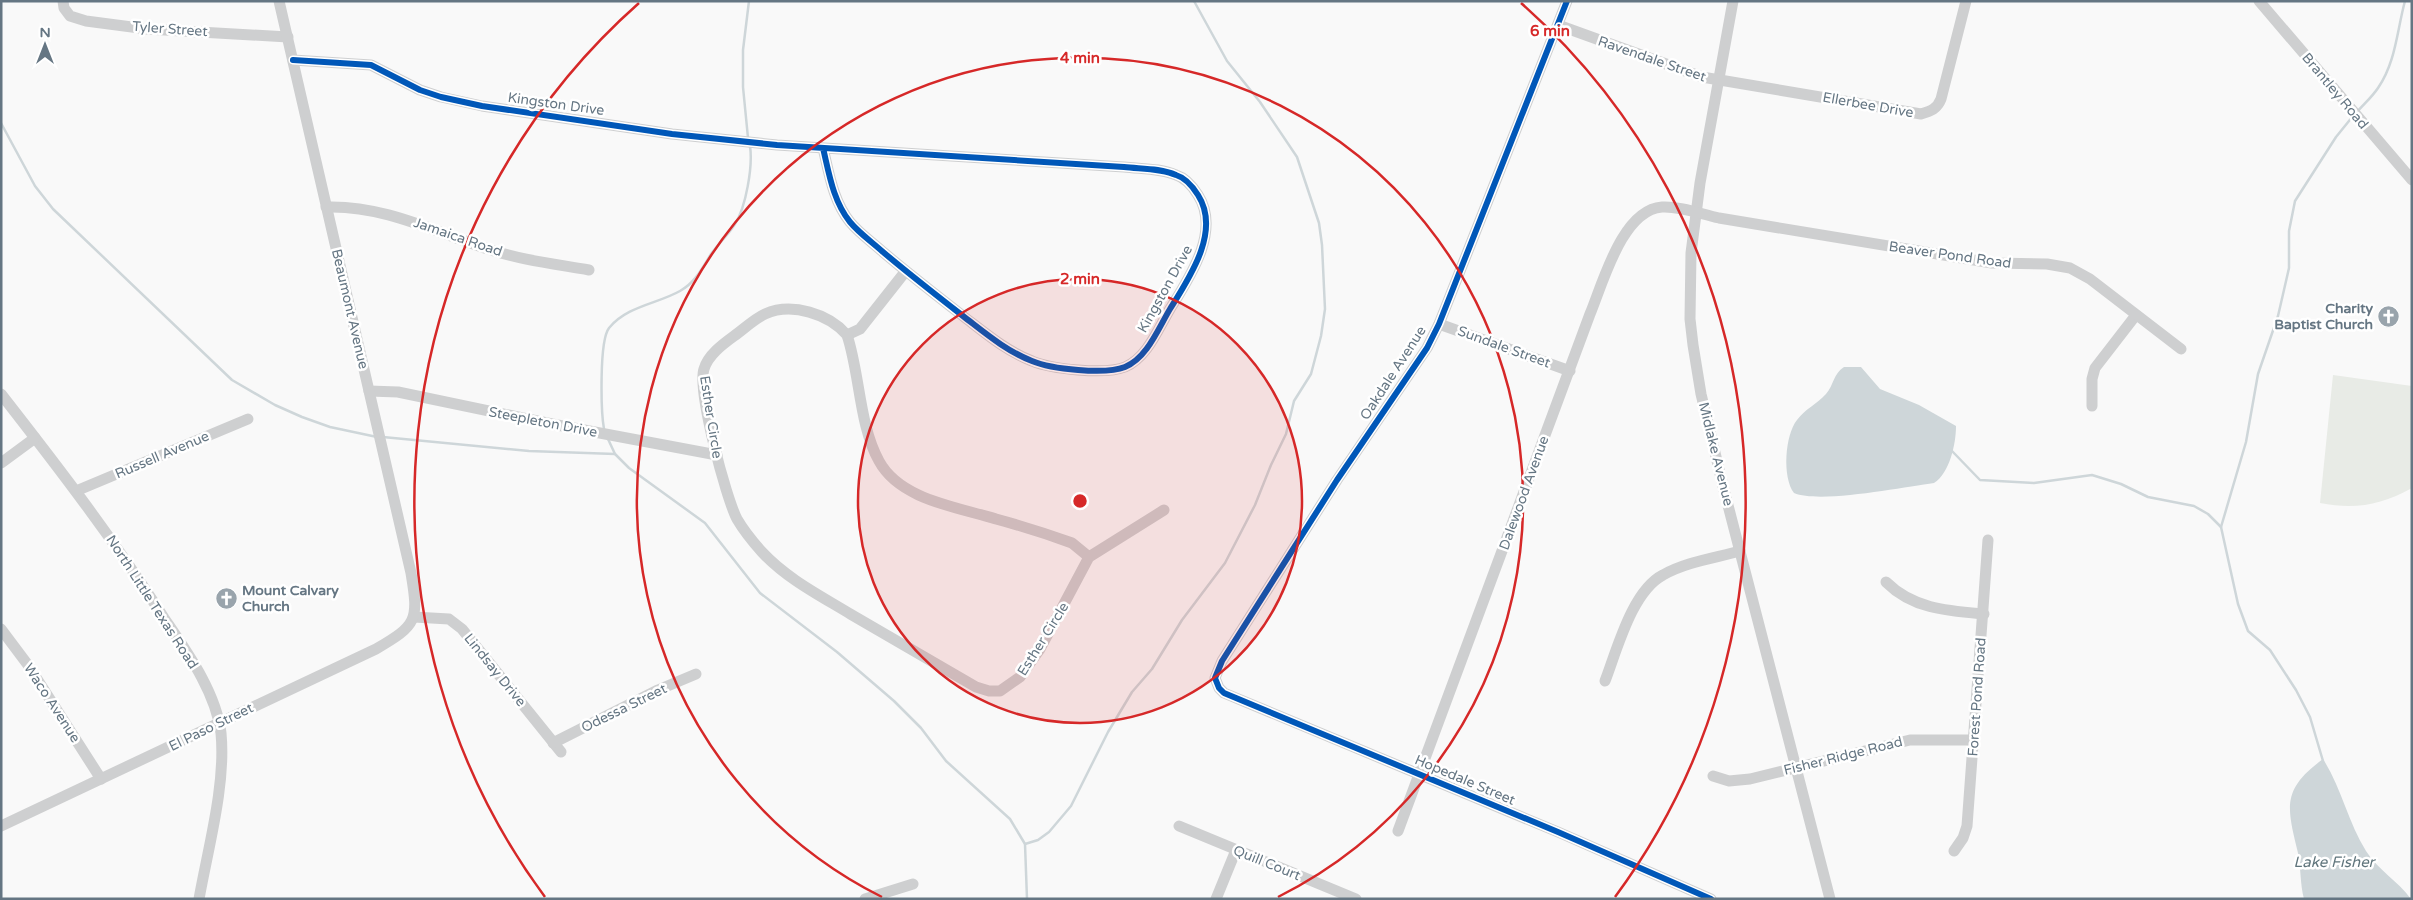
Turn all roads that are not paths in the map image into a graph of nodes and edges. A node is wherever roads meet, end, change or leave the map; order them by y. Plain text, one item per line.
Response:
1 (63, 1) edge
2 (279, 1) edge
3 (1567, 1) edge
4 (1732, 1) edge
5 (2259, 1) edge
6 (1963, 2) edge
7 (1558, 25) junction
8 (288, 37) junction
9 (294, 60) junction
10 (1719, 80) junction
11 (823, 148) junction
12 (2412, 180) edge
13 (326, 207) junction
14 (1696, 212) junction
15 (589, 270) dead end
16 (905, 272) junction
17 (2136, 314) junction
18 (1439, 324) junction
19 (847, 336) junction
20 (2180, 348) dead end
21 (1570, 371) junction
22 (369, 391) junction
23 (1, 394) edge
24 (2092, 406) dead end
25 (248, 419) dead end
26 (35, 438) junction
27 (717, 456) junction
28 (1, 463) edge
29 (76, 491) junction
30 (1164, 510) dead end
31 (1988, 540) dead end
32 (1740, 551) junction
33 (1089, 557) junction
34 (1886, 582) dead end
35 (1984, 614) junction
36 (414, 618) junction
37 (1, 629) edge
38 (696, 674) dead end
39 (1215, 678) joint
40 (1605, 681) dead end
41 (219, 723) junction
42 (1974, 740) junction
43 (553, 743) junction
44 (561, 752) dead end
45 (1796, 767) junction
46 (1421, 775) junction
47 (1713, 776) dead end
48 (101, 779) junction
49 (1, 826) edge
50 (1179, 826) dead end
51 (1398, 832) dead end
52 (1236, 850) junction
53 (1954, 851) dead end
54 (914, 884) dead end
55 (199, 899) edge
56 (865, 899) edge
57 (1216, 899) edge
58 (1356, 899) edge
59 (1711, 899) edge
60 (1830, 899) edge

1 - 8 street, Tyler Street
2 - 8 street, Beaumont Avenue
3 - 7 street, Oakdale Avenue
4 - 10 street, Midlake Avenue
5 - 12 street, Brantley Road
6 - 10 street, Ellerbee Drive
7 - 10 street, Ravendale Street
7 - 18 street, Oakdale Avenue
8 - 9 street, Beaumont Avenue
9 - 11 street, Kingston Drive
9 - 13 street, Beaumont Avenue
10 - 14 street, Midlake Avenue
11 - 16 street, Kingston Drive
11 - 16 street, Kingston Drive
13 - 15 street, Jamaica Road
13 - 22 street, Beaumont Avenue
14 - 17 street, Beaver Pond Road
14 - 21 street, Dalewood Avenue
14 - 32 street, Midlake Avenue
16 - 19 street
17 - 20 street, Beaver Pond Road
17 - 24 street
18 - 21 street, Sundale Street
18 - 39 street, Oakdale Avenue
19 - 27 street, Esther Circle
19 - 33 street
21 - 46 street, Dalewood Avenue
22 - 27 street, Steepleton Drive
22 - 36 street, Beaumont Avenue
23 - 26 street, North Little Texas Road
25 - 29 street, Russell Avenue
26 - 28 street
26 - 29 street, North Little Texas Road
27 - 33 street, Esther Circle
29 - 41 street, North Little Texas Road
30 - 33 street, Esther Circle
31 - 35 street, Forest Pond Road
32 - 40 street
32 - 45 street, Midlake Avenue
34 - 35 street
35 - 42 street, Forest Pond Road
36 - 41 street, El Paso Street
36 - 43 street, Lindsay Drive
37 - 48 street, Waco Avenue
38 - 43 street, Odessa Street
39 - 46 street, Hopedale Street
41 - 48 street, El Paso Street
41 - 55 street, North Little Texas Road
42 - 45 street, Fisher Ridge Road
42 - 53 street, Forest Pond Road
43 - 44 street, Lindsay Drive
45 - 47 street, Fisher Ridge Road
45 - 60 street, Midlake Avenue
46 - 51 street, Dalewood Avenue
46 - 59 street, Hopedale Street
48 - 49 street, El Paso Street
50 - 52 street, Quill Court
52 - 57 street
52 - 58 street, Quill Court
54 - 56 street

